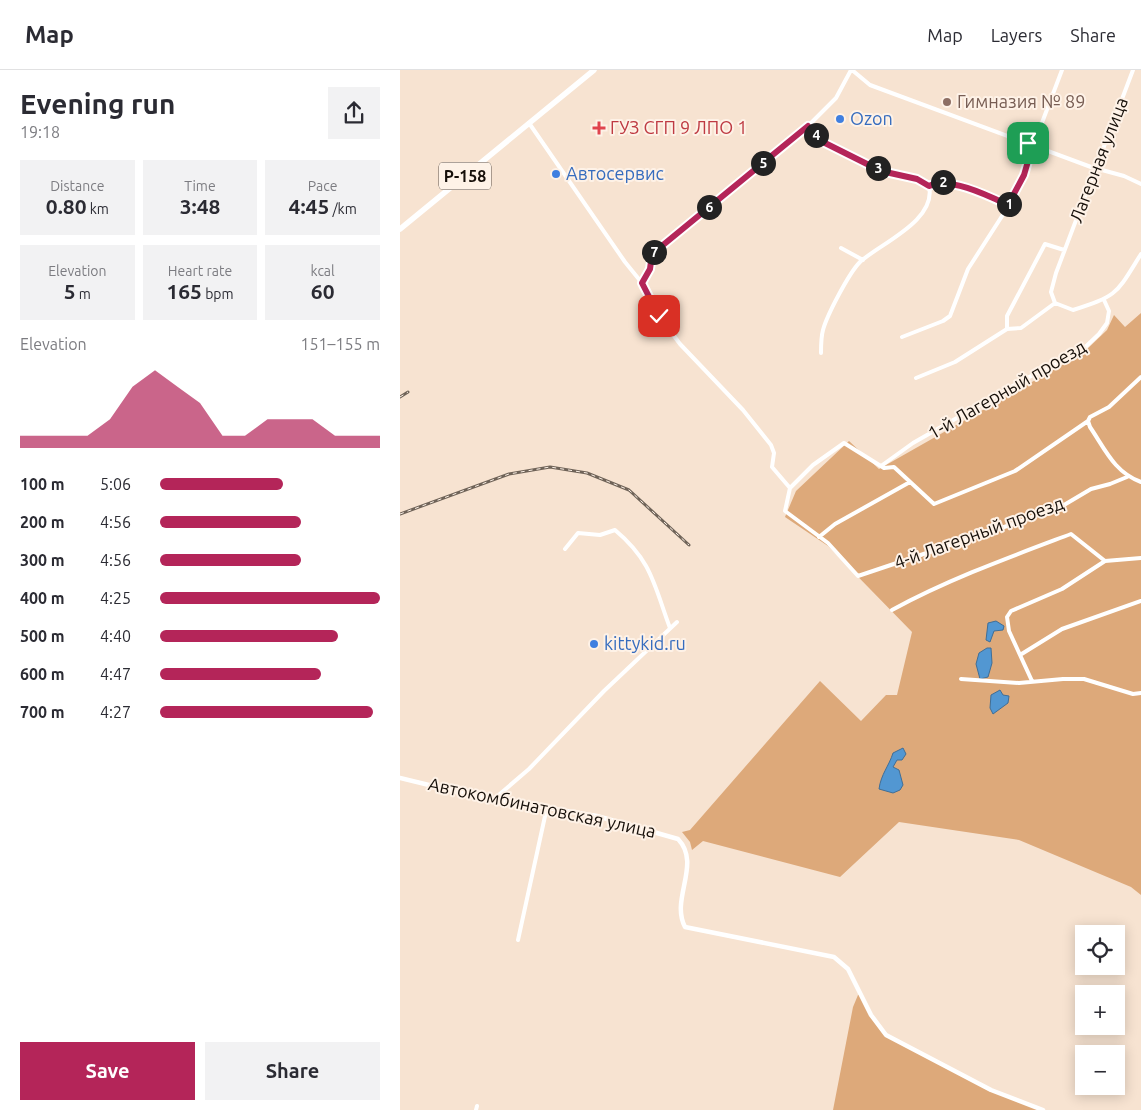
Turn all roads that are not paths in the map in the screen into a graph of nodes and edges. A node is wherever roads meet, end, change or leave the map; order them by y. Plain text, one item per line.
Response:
1 (594, 70) edge
2 (852, 70) edge
3 (1062, 70) edge
4 (1133, 70) edge
5 (529, 123) junction
6 (808, 126) junction
7 (1033, 144) junction
8 (1096, 168) junction
9 (1141, 184) edge
10 (929, 186) junction
11 (1008, 205) junction
12 (400, 229) edge
13 (841, 248) dead end
14 (1064, 250) junction
15 (1141, 254) edge
16 (863, 260) junction
17 (642, 283) junction
18 (1104, 300) junction
19 (1055, 303) junction
20 (1007, 329) junction
21 (902, 337) dead end
22 (821, 353) dead end
23 (1141, 377) edge
24 (916, 378) dead end
25 (1089, 419) junction
26 (881, 466) junction
27 (1127, 476) junction
28 (910, 482) junction
29 (1141, 482) edge
30 (790, 488) junction
31 (820, 537) junction
32 (565, 550) dead end
33 (1141, 558) edge
34 (1105, 561) junction
35 (1141, 602) edge
36 (892, 610) dead end
37 (677, 622) dead end
38 (670, 628) junction
39 (1020, 655) junction
40 (961, 679) dead end
41 (1032, 681) junction
42 (1141, 693) edge
43 (400, 778) edge
44 (494, 799) junction
45 (547, 806) junction
46 (518, 940) dead end
47 (1044, 1110) edge

1 - 5 main road, Р-158
2 - 6 street
2 - 7 street
3 - 7 street
4 - 8 street, Лагерная улица
5 - 12 main road, Р-158
5 - 17 street
6 - 10 street
6 - 17 street
7 - 8 street
7 - 11 street
8 - 9 street
8 - 14 street, Лагерная улица
10 - 11 street
10 - 16 street
11 - 21 street
13 - 16 street
14 - 19 street, Лагерная улица
14 - 20 street
15 - 18 street
16 - 22 street
17 - 30 street
18 - 19 street
18 - 26 street, 1-й Лагерный проезд
19 - 20 street
20 - 24 street
23 - 25 street
25 - 27 street
25 - 28 street
26 - 28 street
26 - 30 street
27 - 29 street
27 - 31 street, 4-й Лагерный проезд
28 - 31 street
30 - 31 street
32 - 38 street
33 - 34 street
34 - 36 street
34 - 39 street
35 - 39 street
37 - 38 street
38 - 44 street
39 - 41 street
40 - 41 street
41 - 42 street
43 - 44 street, Автокомбинатовская улица
44 - 45 street, Автокомбинатовская улица
45 - 46 street
45 - 47 street, Автокомбинатовская улица

